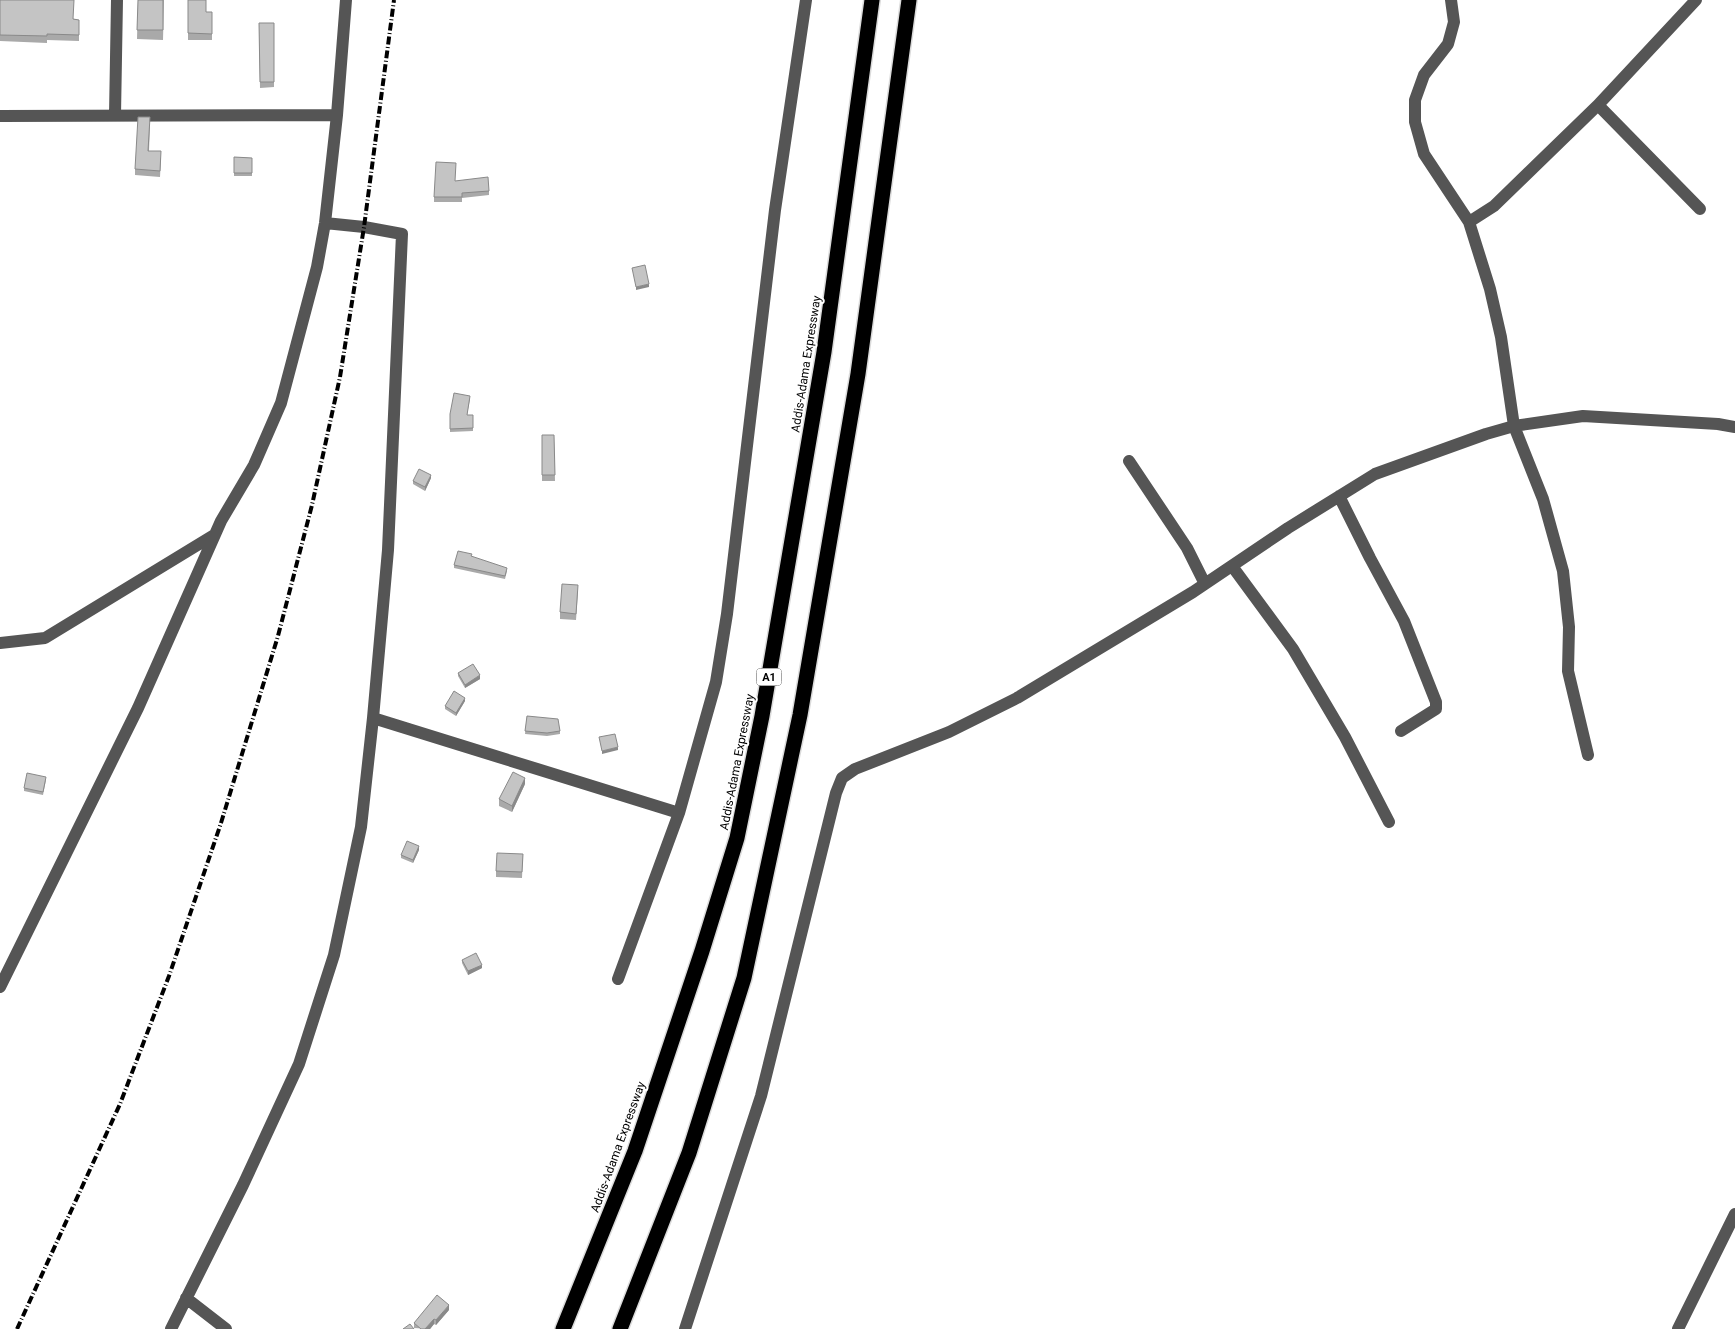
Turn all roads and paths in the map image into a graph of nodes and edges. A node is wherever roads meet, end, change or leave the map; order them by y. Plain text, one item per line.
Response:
1 (117, 0) edge
2 (346, 0) edge
3 (806, 0) edge
4 (872, 0) edge
5 (909, 0) edge
6 (1451, 0) edge
7 (1696, 0) edge
8 (1598, 105) junction
9 (115, 115) junction
10 (337, 115) junction
11 (0, 116) edge
12 (1700, 208) dead end
13 (1469, 222) junction
14 (325, 223) junction
15 (1514, 426) junction
16 (1735, 428) edge
17 (1129, 461) dead end
18 (1339, 496) junction
19 (214, 535) junction
20 (1232, 566) junction
21 (1205, 584) junction
22 (0, 643) edge
23 (373, 718) junction
24 (1401, 730) dead end
25 (1588, 755) dead end
26 (679, 813) junction
27 (1389, 822) dead end
28 (618, 979) dead end
29 (0, 987) edge
30 (1735, 1214) edge
31 (186, 1298) junction
32 (170, 1329) edge
33 (226, 1329) edge
34 (564, 1329) edge
35 (620, 1329) edge
36 (684, 1329) edge
37 (1678, 1329) edge

1 - 9 street
2 - 10 street
3 - 26 street
4 - 34 highway, Addis-Adama Expressway / A1
5 - 35 highway
6 - 13 street
7 - 8 street
8 - 12 street
8 - 13 street
9 - 10 street
9 - 11 street
10 - 14 street
13 - 15 street
14 - 19 street
14 - 23 street
15 - 16 street
15 - 18 street
15 - 25 street
17 - 21 street
18 - 20 street
18 - 24 street
19 - 22 street
19 - 29 street
20 - 21 street
20 - 27 street
21 - 36 street
23 - 26 street
23 - 31 street
26 - 28 street
30 - 37 street
31 - 32 street
31 - 33 street

